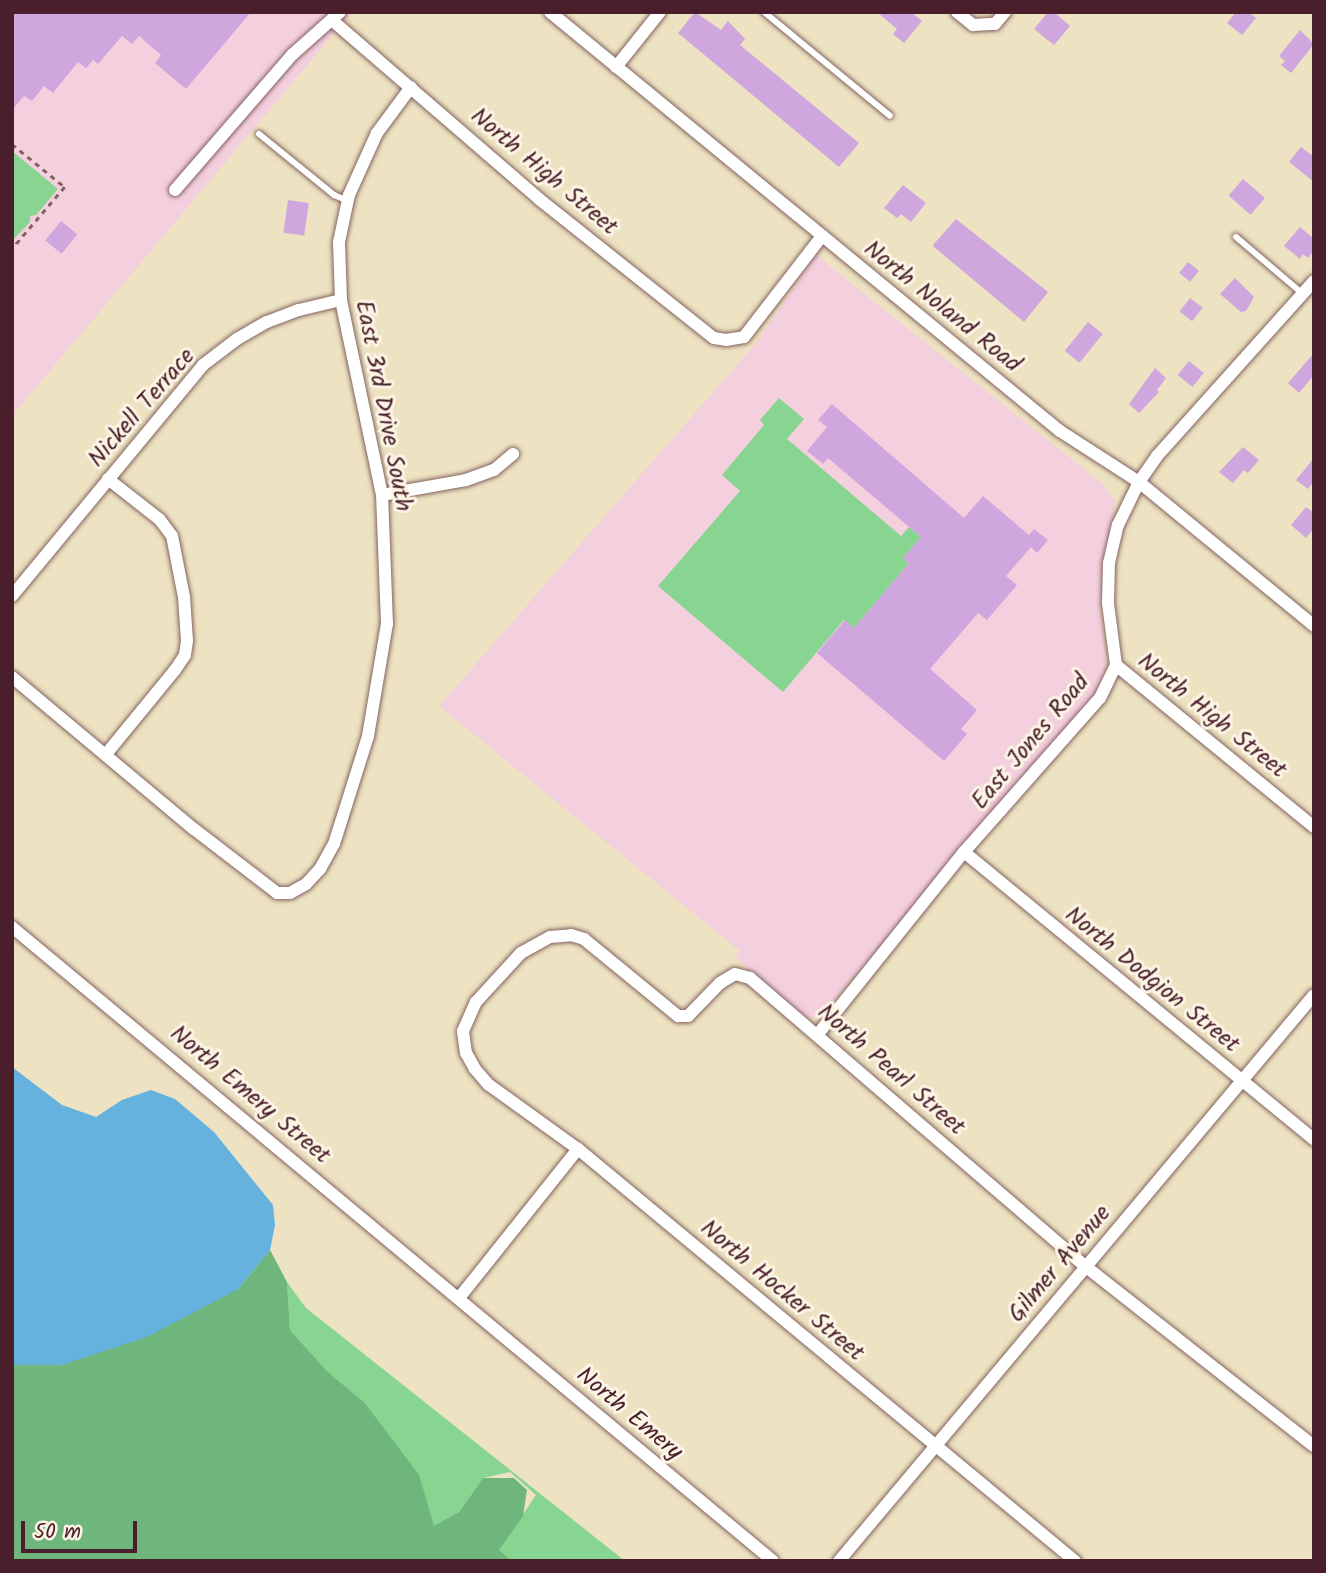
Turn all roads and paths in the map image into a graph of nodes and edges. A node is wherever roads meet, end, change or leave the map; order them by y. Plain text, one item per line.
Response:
1 (323, 12) edge
2 (550, 12) edge
3 (660, 12) edge
4 (764, 12) edge
5 (957, 12) edge
6 (1005, 12) edge
7 (337, 17) edge
8 (616, 67) junction
9 (411, 87) junction
10 (890, 116) dead end
11 (259, 134) dead end
12 (12, 144) edge
13 (175, 190) dead end
14 (348, 201) junction
15 (822, 236) junction
16 (1236, 237) dead end
17 (12, 249) edge
18 (1314, 281) edge
19 (1303, 294) junction
20 (341, 300) junction
21 (513, 454) dead end
22 (108, 479) junction
23 (1139, 481) junction
24 (382, 495) junction
25 (12, 596) edge
26 (1314, 626) edge
27 (1116, 665) junction
28 (12, 677) edge
29 (107, 753) junction
30 (1314, 827) edge
31 (964, 852) junction
32 (12, 927) edge
33 (1314, 995) edge
34 (818, 1034) junction
35 (466, 1052) joint
36 (1242, 1080) junction
37 (1314, 1140) edge
38 (578, 1149) junction
39 (1085, 1266) junction
40 (459, 1298) junction
41 (934, 1445) junction
42 (1314, 1446) edge
43 (773, 1561) edge
44 (839, 1561) edge
45 (1075, 1561) edge

1 - 7 lane
2 - 8 street, North Noland Road
3 - 8 street
4 - 10 lane
5 - 6 street
7 - 9 street, North High Street
7 - 13 street
8 - 15 street, North Noland Road
9 - 14 street, East 3rd Drive South
9 - 15 street, North High Street
11 - 14 lane
12 - 17 path
14 - 20 street, East 3rd Drive South
15 - 23 street, North Noland Road
16 - 19 lane
18 - 19 street, East Jones Road
19 - 23 street, East Jones Road
20 - 22 street, Nickell Terrace
20 - 24 street, East 3rd Drive South
21 - 24 street
22 - 25 street, Nickell Terrace
22 - 29 street
23 - 26 street, North Noland Road
23 - 27 street, East Jones Road
24 - 29 street, East 3rd Drive South
27 - 30 street, North High Street
27 - 31 street, East Jones Road
28 - 29 street
31 - 34 street, East Jones Road
31 - 36 street, North Dodgion Street
32 - 40 street, North Emery Street
33 - 36 street, Gilmer Avenue
34 - 35 street, North Pearl Street
34 - 39 street, North Pearl Street
35 - 38 street, North Hocker Street
36 - 37 street, North Dodgion Street
36 - 39 street, Gilmer Avenue
38 - 40 street
38 - 41 street, North Hocker Street
39 - 41 street, Gilmer Avenue
39 - 42 street, North Pearl Street
40 - 43 street, North Emery
41 - 44 street, Gilmer Avenue
41 - 45 street, North Hocker Street

